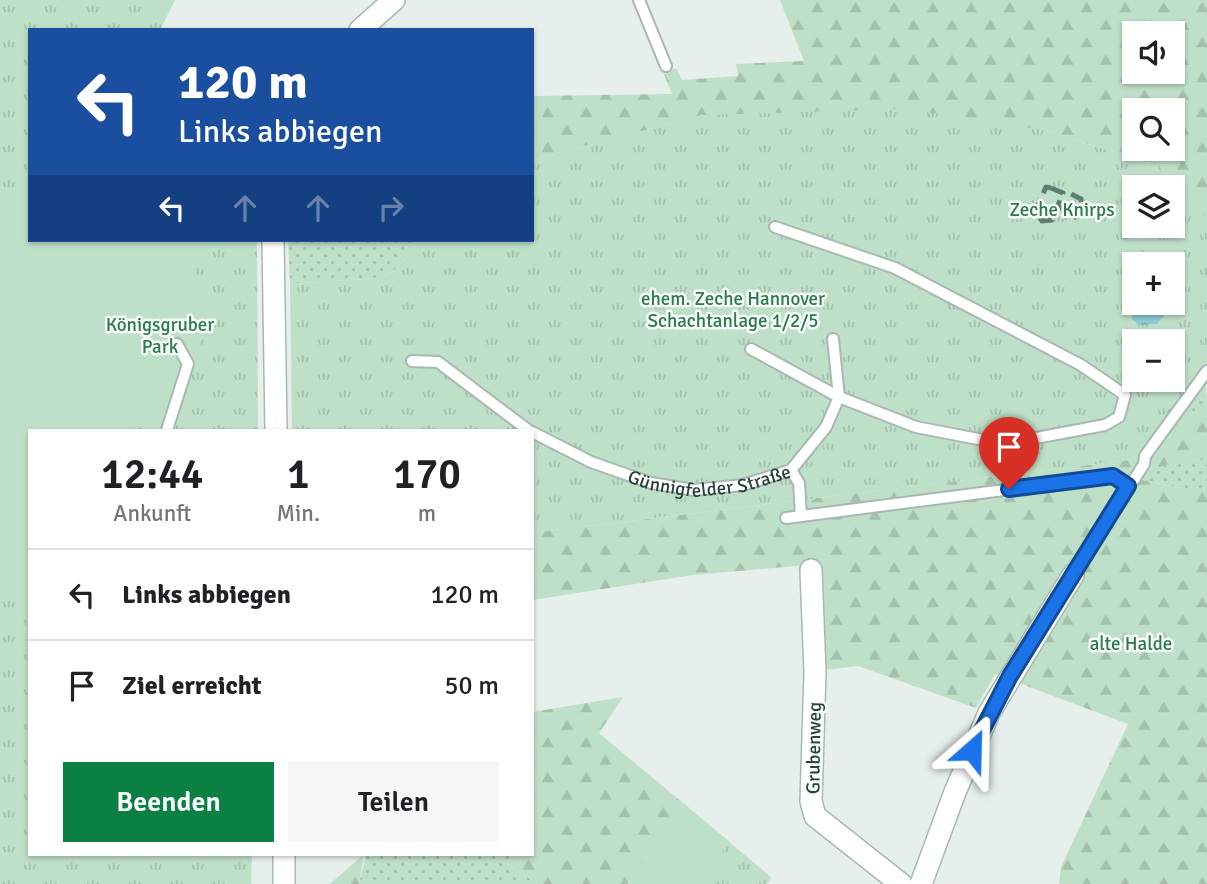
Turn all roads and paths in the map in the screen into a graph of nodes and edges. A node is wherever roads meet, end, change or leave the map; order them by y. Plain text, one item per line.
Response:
1 (394, 0) edge
2 (639, 0) edge
3 (362, 28) edge
4 (666, 66) dead end
5 (775, 227) dead end
6 (273, 242) edge
7 (833, 339) dead end
8 (177, 344) dead end
9 (751, 349) dead end
10 (412, 361) dead end
11 (1207, 371) edge
12 (839, 397) junction
13 (167, 429) edge
14 (276, 429) edge
15 (527, 429) edge
16 (534, 433) edge
17 (792, 470) junction
18 (1128, 486) junction
19 (801, 516) junction
20 (786, 518) dead end
21 (811, 570) dead end
22 (1073, 575) joint
23 (284, 856) edge
24 (284, 884) edge
25 (901, 884) edge
26 (921, 884) edge

1 - 3 street
2 - 4 lane
5 - 12 lane
6 - 14 street
7 - 12 lane
8 - 13 lane
9 - 12 lane
10 - 15 lane, Günnigfelder Straße
11 - 18 lane
12 - 17 lane, Günnigfelder Straße
16 - 17 lane, Günnigfelder Straße
17 - 19 lane
18 - 19 lane
18 - 22 lane
19 - 20 lane
21 - 25 street, Grubenweg
22 - 26 street
23 - 24 street

